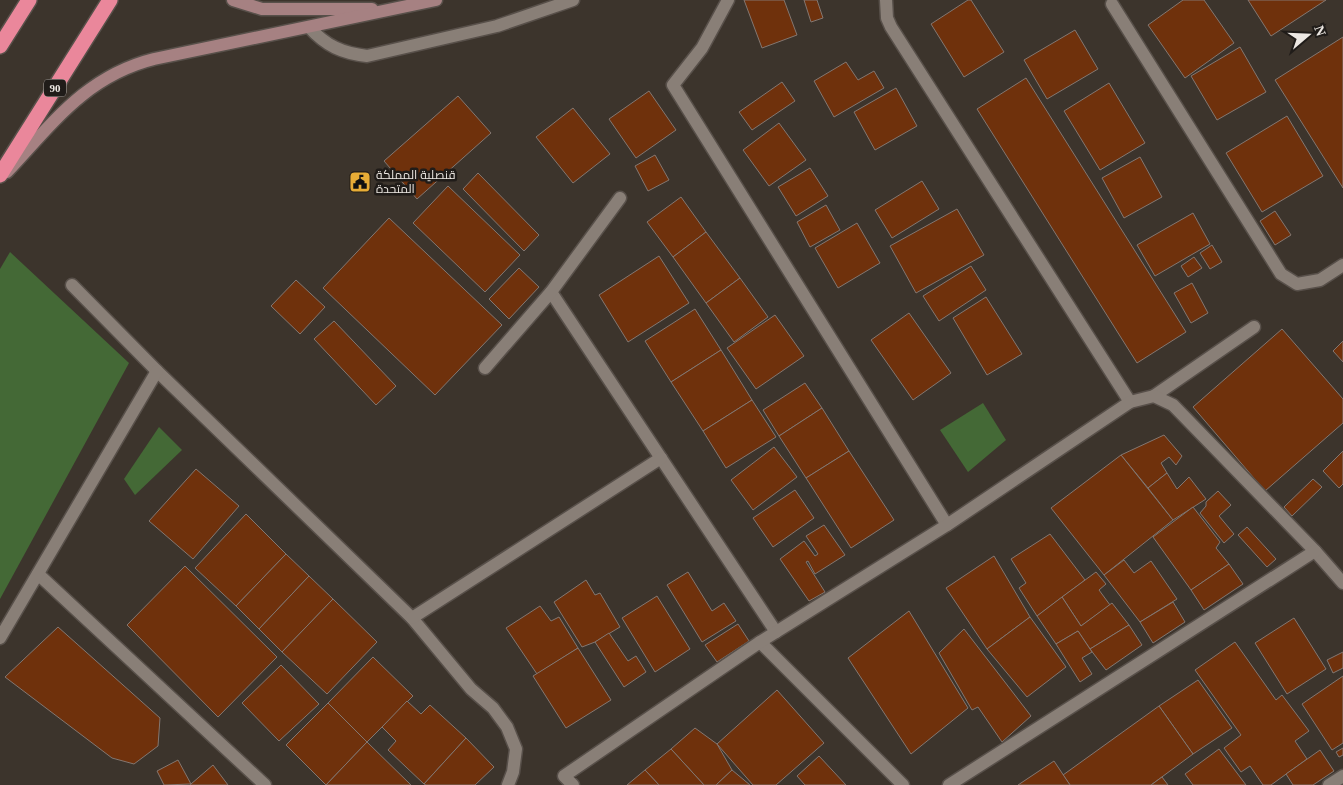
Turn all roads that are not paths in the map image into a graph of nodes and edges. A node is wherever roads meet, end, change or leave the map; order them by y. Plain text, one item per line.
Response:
1 (29, 0) edge
2 (110, 0) edge
3 (233, 0) edge
4 (436, 0) edge
5 (573, 0) edge
6 (728, 0) edge
7 (886, 0) edge
8 (1112, 4) dead end
9 (400, 8) junction
10 (309, 27) junction
11 (0, 46) edge
12 (0, 175) edge
13 (0, 180) edge
14 (620, 198) dead end
15 (1343, 265) edge
16 (72, 286) dead end
17 (551, 292) junction
18 (1254, 328) dead end
19 (485, 368) dead end
20 (157, 371) junction
21 (1154, 396) junction
22 (1130, 402) junction
23 (661, 458) junction
24 (947, 525) junction
25 (1314, 550) junction
26 (38, 574) junction
27 (1343, 583) edge
28 (412, 618) junction
29 (776, 632) junction
30 (0, 638) edge
31 (760, 642) junction
32 (1343, 776) edge
33 (265, 785) edge
34 (508, 785) edge
35 (573, 785) edge
36 (903, 785) edge
37 (949, 785) edge
38 (1329, 785) edge

1 - 11 highway
2 - 12 highway, 90
3 - 9 street
4 - 9 street
5 - 10 street
6 - 24 street
7 - 22 street
8 - 15 street
9 - 10 street
10 - 13 street
14 - 17 street
16 - 20 street
17 - 19 street
17 - 23 street
18 - 21 street
20 - 26 street
20 - 28 street
21 - 22 street
21 - 25 street
22 - 24 street
23 - 28 street
23 - 29 street
24 - 29 street
25 - 27 street
25 - 37 street
26 - 30 street
26 - 33 street
28 - 34 street
29 - 31 street
31 - 35 street
31 - 36 street
32 - 38 street

